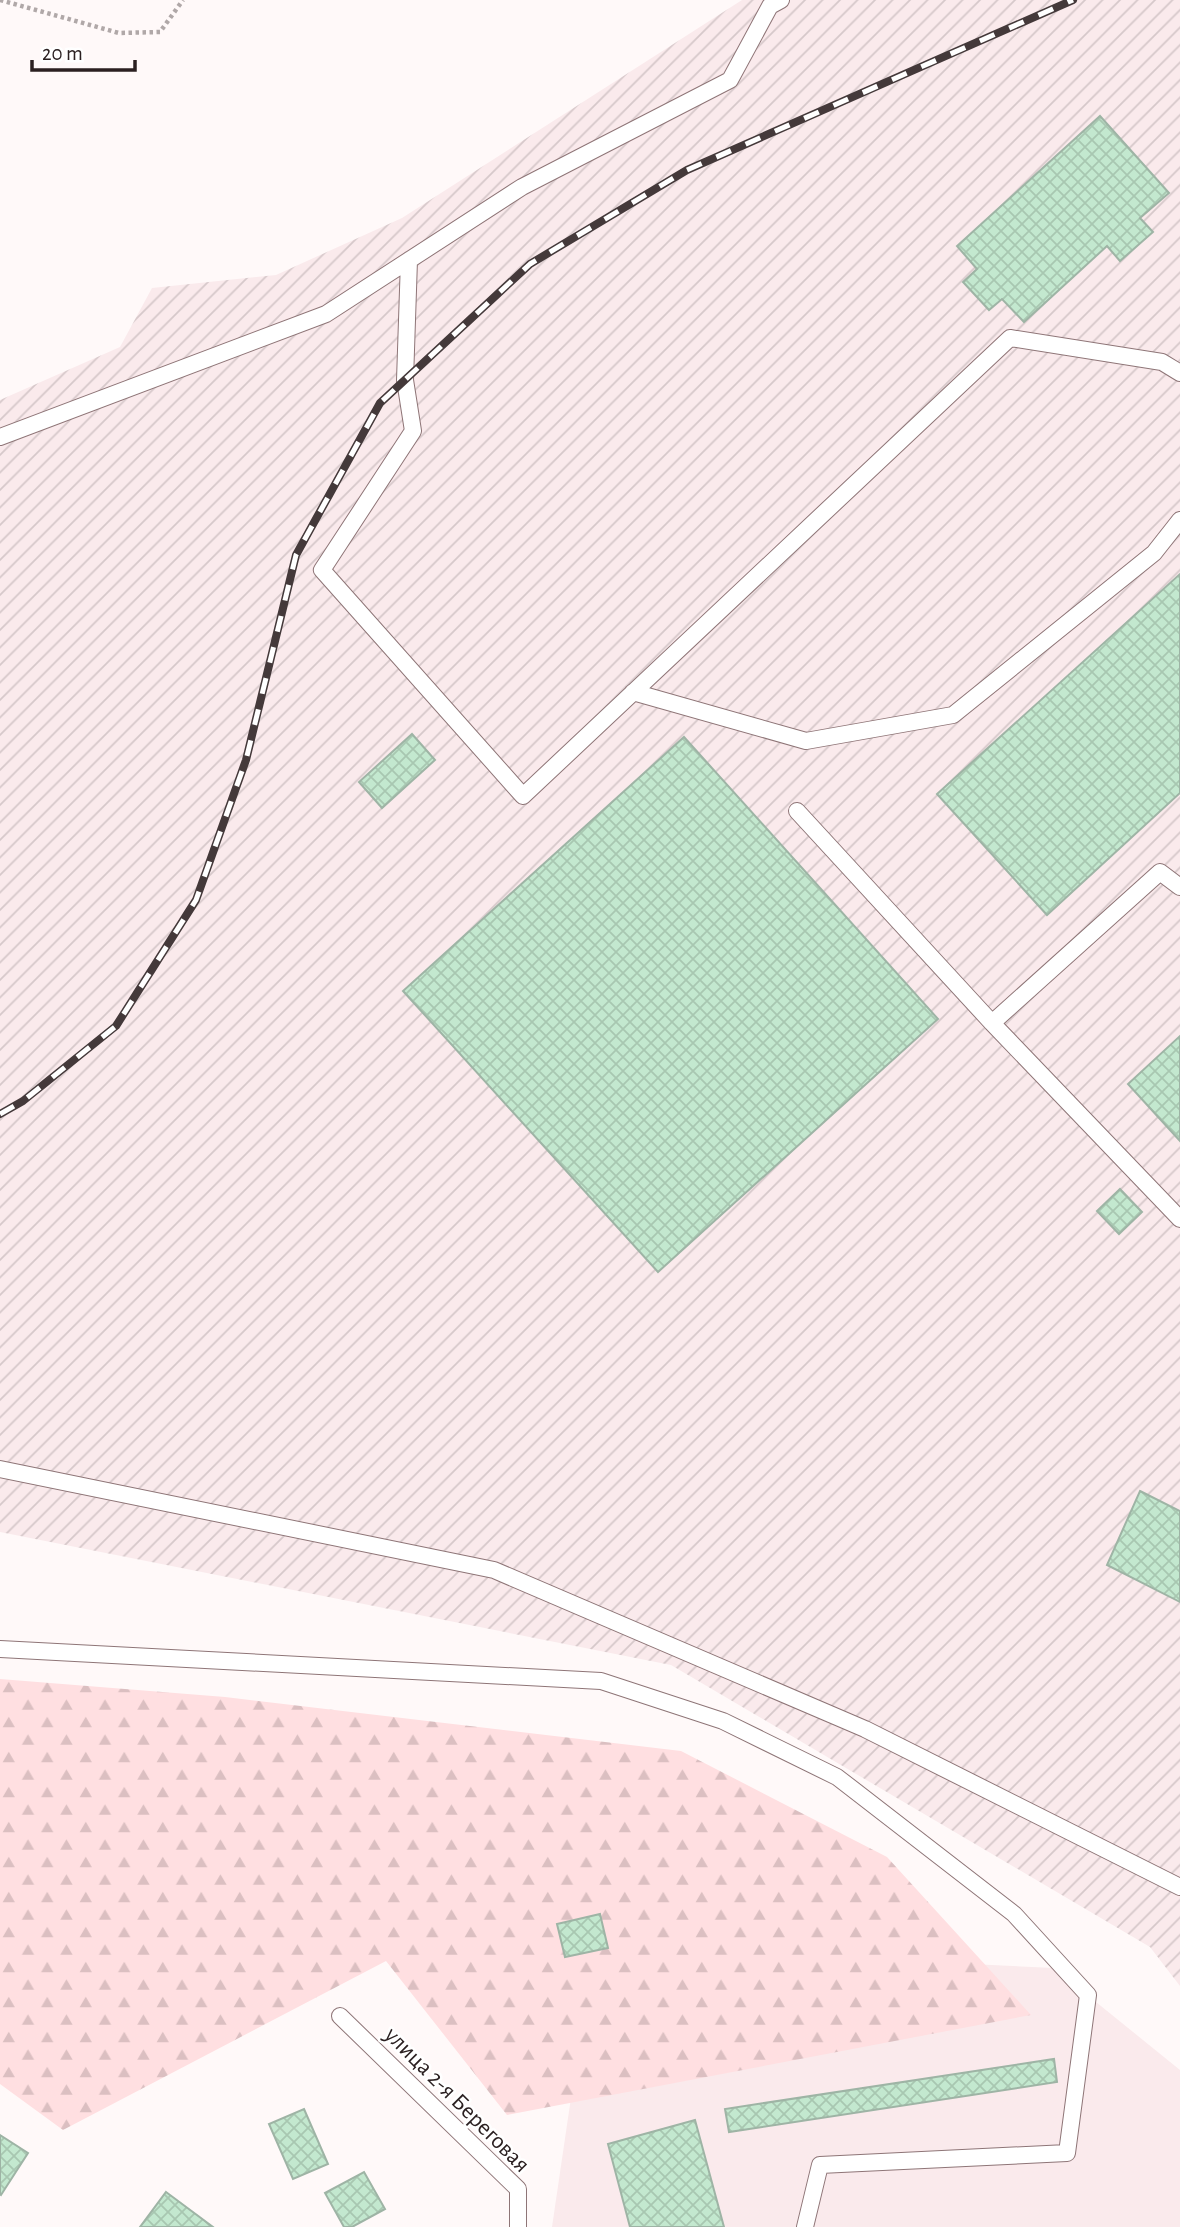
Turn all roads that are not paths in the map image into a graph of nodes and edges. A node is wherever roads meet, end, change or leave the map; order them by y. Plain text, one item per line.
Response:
1 (781, 0) edge
2 (409, 260) junction
3 (1180, 373) edge
4 (0, 437) edge
5 (1180, 520) edge
6 (633, 692) junction
7 (797, 811) dead end
8 (1180, 887) edge
9 (992, 1023) junction
10 (1180, 1219) edge
11 (0, 1469) edge
12 (0, 1649) edge
13 (1180, 1887) edge
14 (340, 2016) dead end
15 (518, 2227) edge
16 (805, 2227) edge

1 - 2 lane
2 - 4 lane
2 - 6 lane
3 - 6 lane
5 - 6 lane
7 - 9 lane
8 - 9 lane
9 - 10 lane
11 - 13 lane
12 - 16 lane
14 - 15 lane, улица 2-я Береговая

